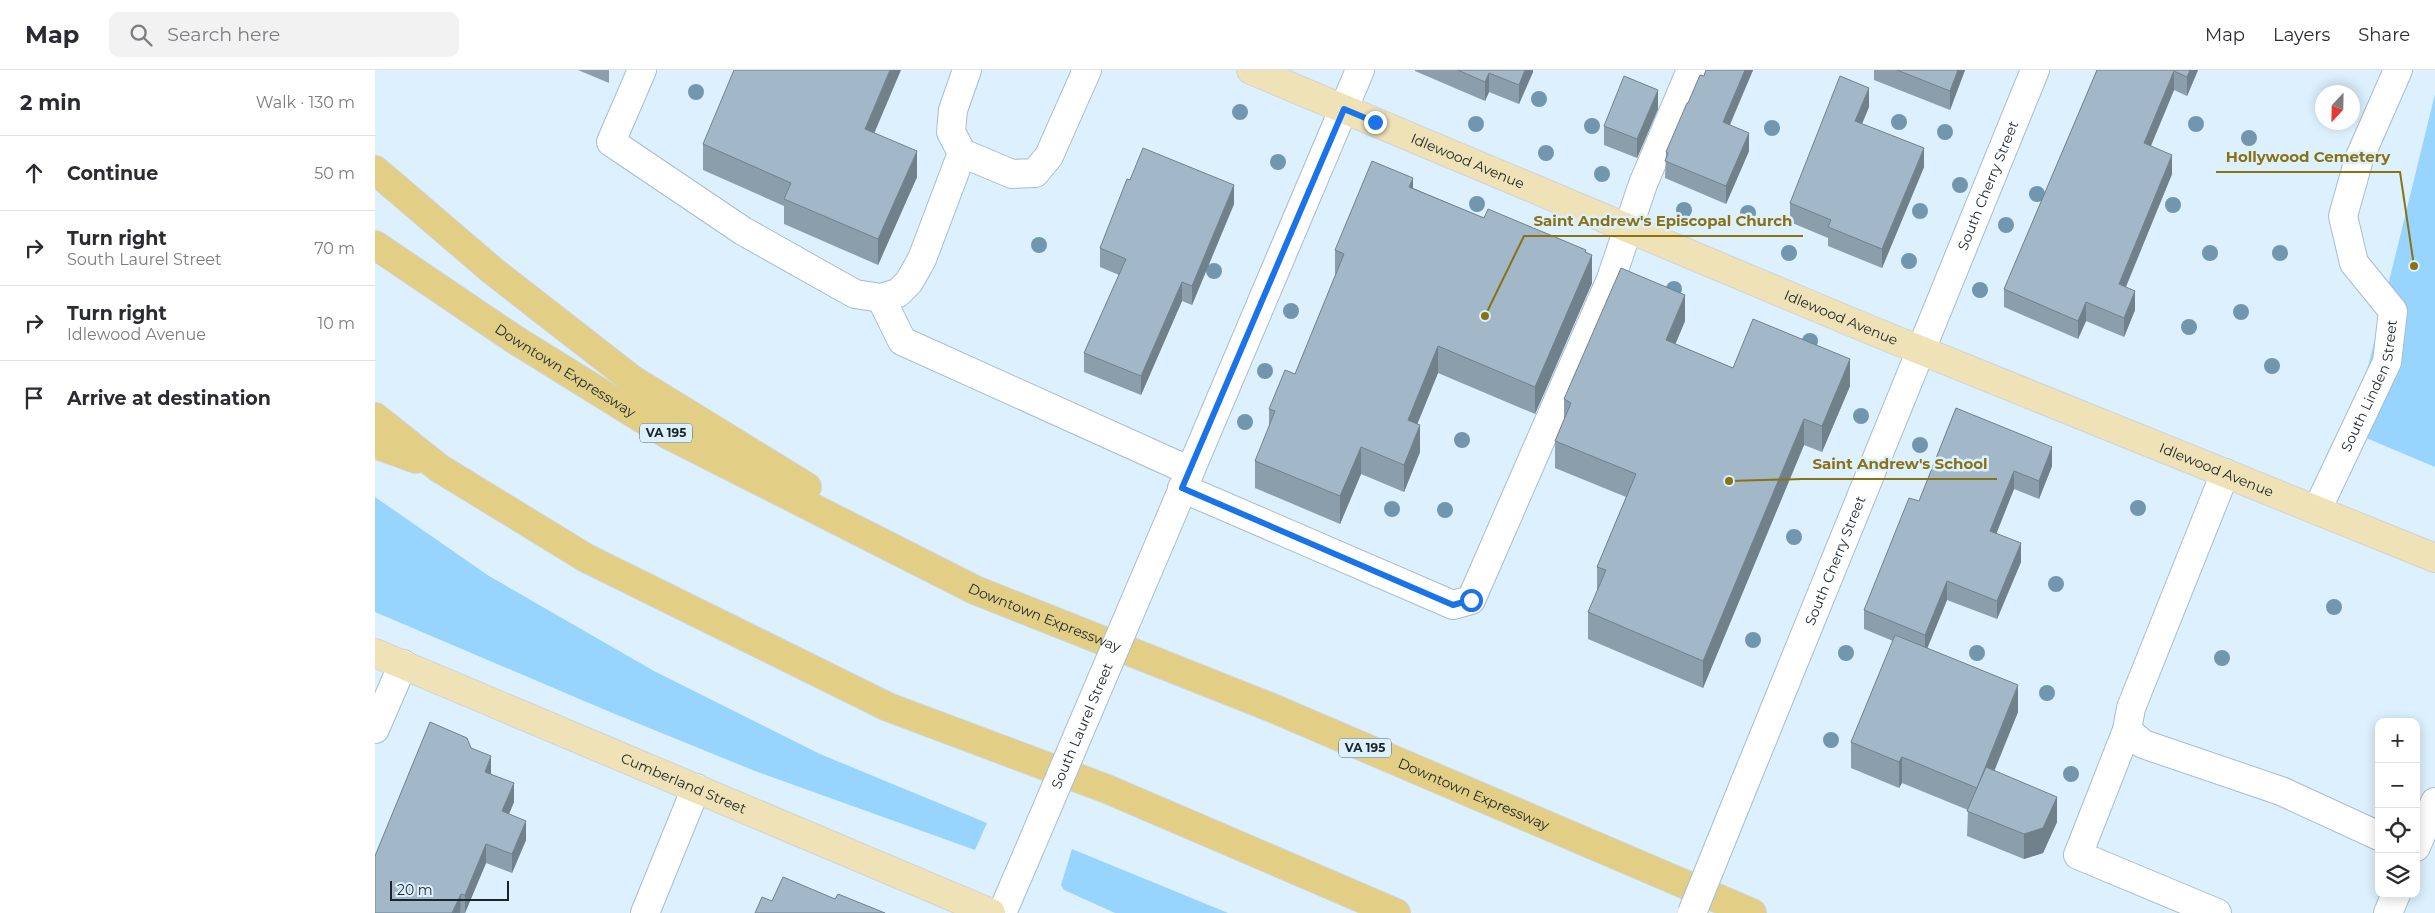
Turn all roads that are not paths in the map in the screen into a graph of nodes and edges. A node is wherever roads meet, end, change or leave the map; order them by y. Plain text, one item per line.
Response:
1 (642, 70) edge
2 (967, 70) edge
3 (1087, 70) edge
4 (1251, 70) edge
5 (1360, 70) edge
6 (1691, 70) edge
7 (2035, 70) edge
8 (2398, 70) edge
9 (1344, 109) junction
10 (962, 153) junction
11 (375, 170) edge
12 (1628, 228) junction
13 (375, 246) edge
14 (881, 298) junction
15 (1921, 350) junction
16 (375, 417) edge
17 (375, 444) edge
18 (439, 468) junction
19 (2225, 474) junction
20 (1186, 479) junction
21 (2317, 510) junction
22 (2435, 558) edge
23 (975, 590) junction
24 (375, 653) edge
25 (403, 664) junction
26 (375, 729) edge
27 (2127, 730) junction
28 (696, 788) junction
29 (2435, 802) edge
30 (2375, 834) edge
31 (2420, 838) edge
32 (2394, 898) edge
33 (645, 913) edge
34 (991, 913) edge
35 (1002, 913) edge
36 (1396, 913) edge
37 (1693, 913) edge
38 (1752, 913) edge
39 (2217, 913) edge
40 (2388, 913) edge

1 - 14 street
2 - 10 street
3 - 10 street
4 - 9 main road, Idlewood Avenue
5 - 9 street, South Laurel Street
6 - 12 street
7 - 15 street, South Cherry Street
8 - 21 street, South Linden Street
9 - 12 main road, Idlewood Avenue
9 - 20 street, South Laurel Street
10 - 14 street
11 - 23 highway
12 - 15 main road, Idlewood Avenue
12 - 20 street
13 - 23 highway, Downtown Expressway / VA 195
14 - 20 street
15 - 19 main road, Idlewood Avenue
15 - 37 street, South Cherry Street, bridge
16 - 18 highway
17 - 18 highway
18 - 36 highway
19 - 21 main road, Idlewood Avenue
19 - 27 street
20 - 35 street, South Laurel Street, bridge
21 - 22 main road, Idlewood Avenue
23 - 38 highway, Downtown Expressway / VA 195
24 - 25 main road, Cumberland Street
25 - 26 street
25 - 28 main road, Cumberland Street
27 - 30 street
27 - 39 street
28 - 33 street
28 - 34 main road, Cumberland Street
29 - 31 street
32 - 40 street

